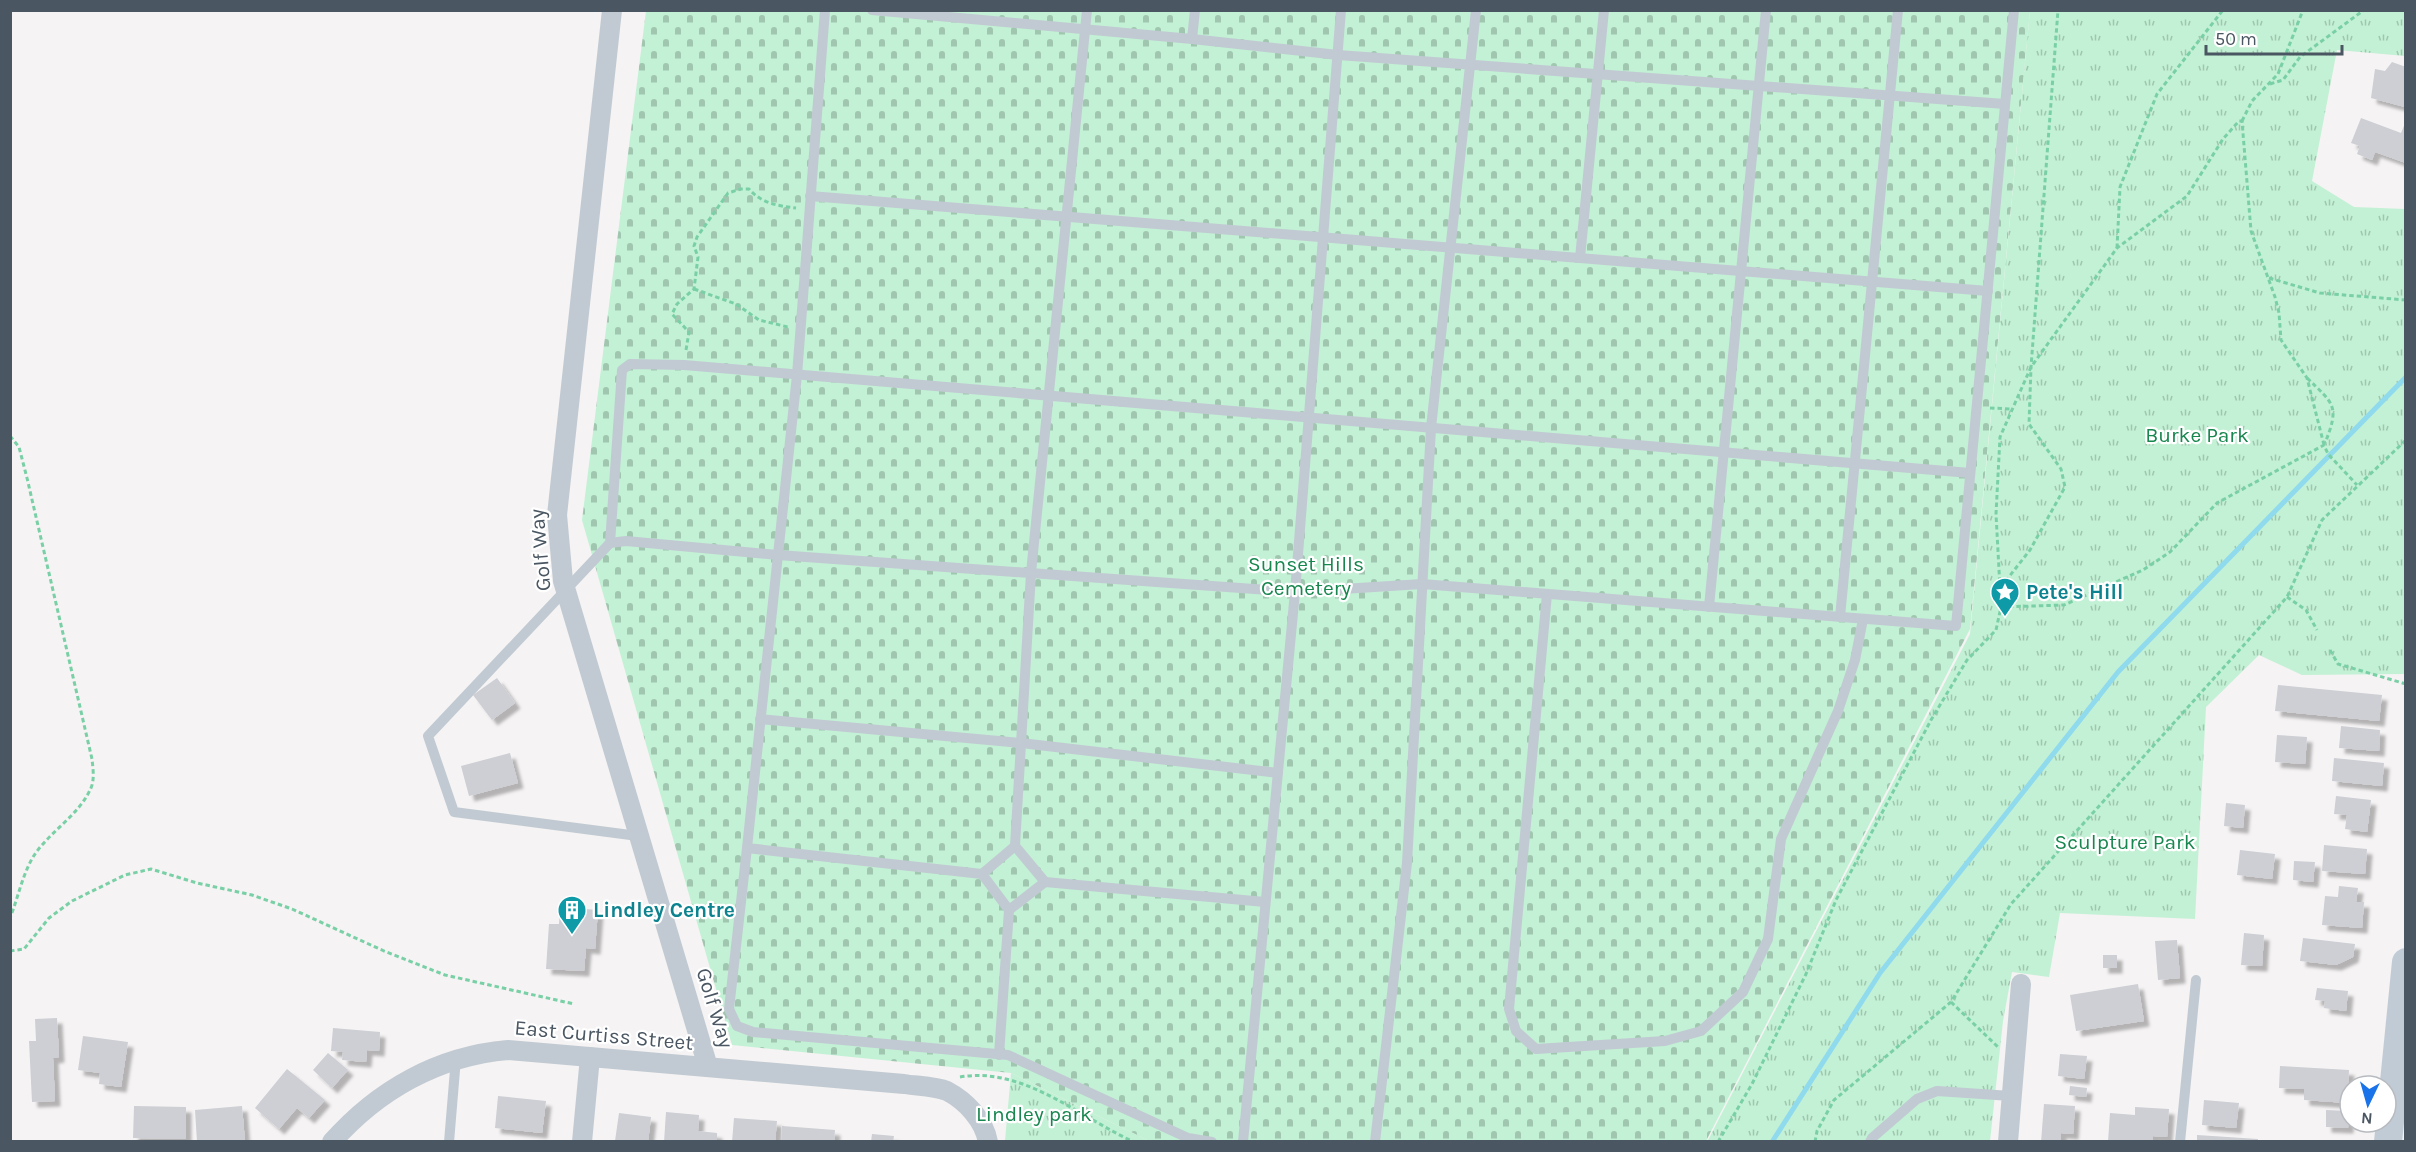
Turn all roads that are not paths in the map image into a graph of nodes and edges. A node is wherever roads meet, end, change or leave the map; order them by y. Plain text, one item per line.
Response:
1 (612, 10) edge
2 (825, 10) edge
3 (872, 10) edge
4 (1087, 10) edge
5 (1195, 10) edge
6 (1341, 10) edge
7 (1476, 10) edge
8 (1604, 10) edge
9 (1766, 10) edge
10 (1898, 10) edge
11 (2014, 10) edge
12 (1086, 30) junction
13 (1192, 39) junction
14 (1338, 55) junction
15 (1470, 65) junction
16 (1598, 74) junction
17 (1759, 86) junction
18 (1890, 96) junction
19 (2005, 104) junction
20 (810, 196) junction
21 (1067, 217) junction
22 (1323, 238) junction
23 (1451, 248) junction
24 (1580, 258) junction
25 (1742, 271) junction
26 (1872, 282) junction
27 (1988, 291) junction
28 (796, 375) junction
29 (1049, 397) junction
30 (1309, 417) junction
31 (1431, 428) junction
32 (1724, 452) junction
33 (1855, 464) junction
34 (1970, 473) junction
35 (610, 543) junction
36 (778, 555) junction
37 (1031, 573) junction
38 (1422, 585) junction
39 (565, 589) junction
40 (1295, 592) junction
41 (1546, 594) junction
42 (1709, 607) junction
43 (1840, 617) junction
44 (1863, 619) junction
45 (760, 719) junction
46 (1021, 743) junction
47 (1278, 773) junction
48 (638, 836) junction
49 (1015, 846) junction
50 (747, 848) junction
51 (982, 874) junction
52 (1045, 882) junction
53 (1265, 902) junction
54 (1009, 910) junction
55 (2405, 972) edge
56 (2196, 980) dead end
57 (2022, 984) dead end
58 (999, 1054) junction
59 (590, 1057) junction
60 (456, 1058) junction
61 (708, 1067) junction
62 (2011, 1096) junction
63 (332, 1142) edge
64 (449, 1142) edge
65 (582, 1142) edge
66 (988, 1142) edge
67 (1212, 1142) edge
68 (1243, 1142) edge
69 (1375, 1142) edge
70 (1870, 1142) edge
71 (2008, 1142) edge
72 (2180, 1142) edge
73 (2388, 1142) edge

1 - 39 street, Golf Way
2 - 20 lane
3 - 12 lane
4 - 12 lane
5 - 13 lane
6 - 14 lane
7 - 15 lane
8 - 16 lane
9 - 17 lane
10 - 18 lane
11 - 19 lane
12 - 13 lane
12 - 21 lane
13 - 14 lane
14 - 15 lane
14 - 22 lane
15 - 16 lane
15 - 23 lane
16 - 17 lane
16 - 24 lane
17 - 18 lane
17 - 25 lane
18 - 19 lane
18 - 26 lane
19 - 27 lane
20 - 21 lane
20 - 28 lane
21 - 22 lane
21 - 29 lane
22 - 23 lane
22 - 30 lane
23 - 24 lane
23 - 31 lane
24 - 25 lane
25 - 26 lane
25 - 32 lane
26 - 27 lane
26 - 33 lane
27 - 34 lane
28 - 29 lane
28 - 35 lane
28 - 36 lane
29 - 30 lane
29 - 37 lane
30 - 31 lane
30 - 40 lane
31 - 32 lane
31 - 38 lane
32 - 33 lane
32 - 42 lane
33 - 34 lane
33 - 43 lane
34 - 44 lane
35 - 36 lane
35 - 39 lane
36 - 37 lane
36 - 45 lane
37 - 40 lane
37 - 46 lane
38 - 40 lane
38 - 41 lane
38 - 69 lane
39 - 48 street, Golf Way
39 - 48 lane
40 - 47 lane
41 - 42 lane
41 - 44 lane
42 - 43 lane
43 - 44 lane
45 - 46 lane
45 - 50 lane
46 - 47 lane
46 - 49 lane
47 - 53 lane
48 - 61 street, Golf Way
49 - 51 lane
49 - 52 lane
50 - 51 lane
50 - 58 lane
51 - 54 lane
52 - 53 lane
52 - 54 lane
53 - 68 lane
54 - 58 lane
55 - 73 street
56 - 72 lane
57 - 62 street
58 - 67 lane
59 - 60 street, East Curtiss Street
59 - 61 street, East Curtiss Street
59 - 65 street
60 - 63 street, East Curtiss Street
60 - 64 lane
61 - 66 street, East Curtiss Street
62 - 70 lane
62 - 71 street

